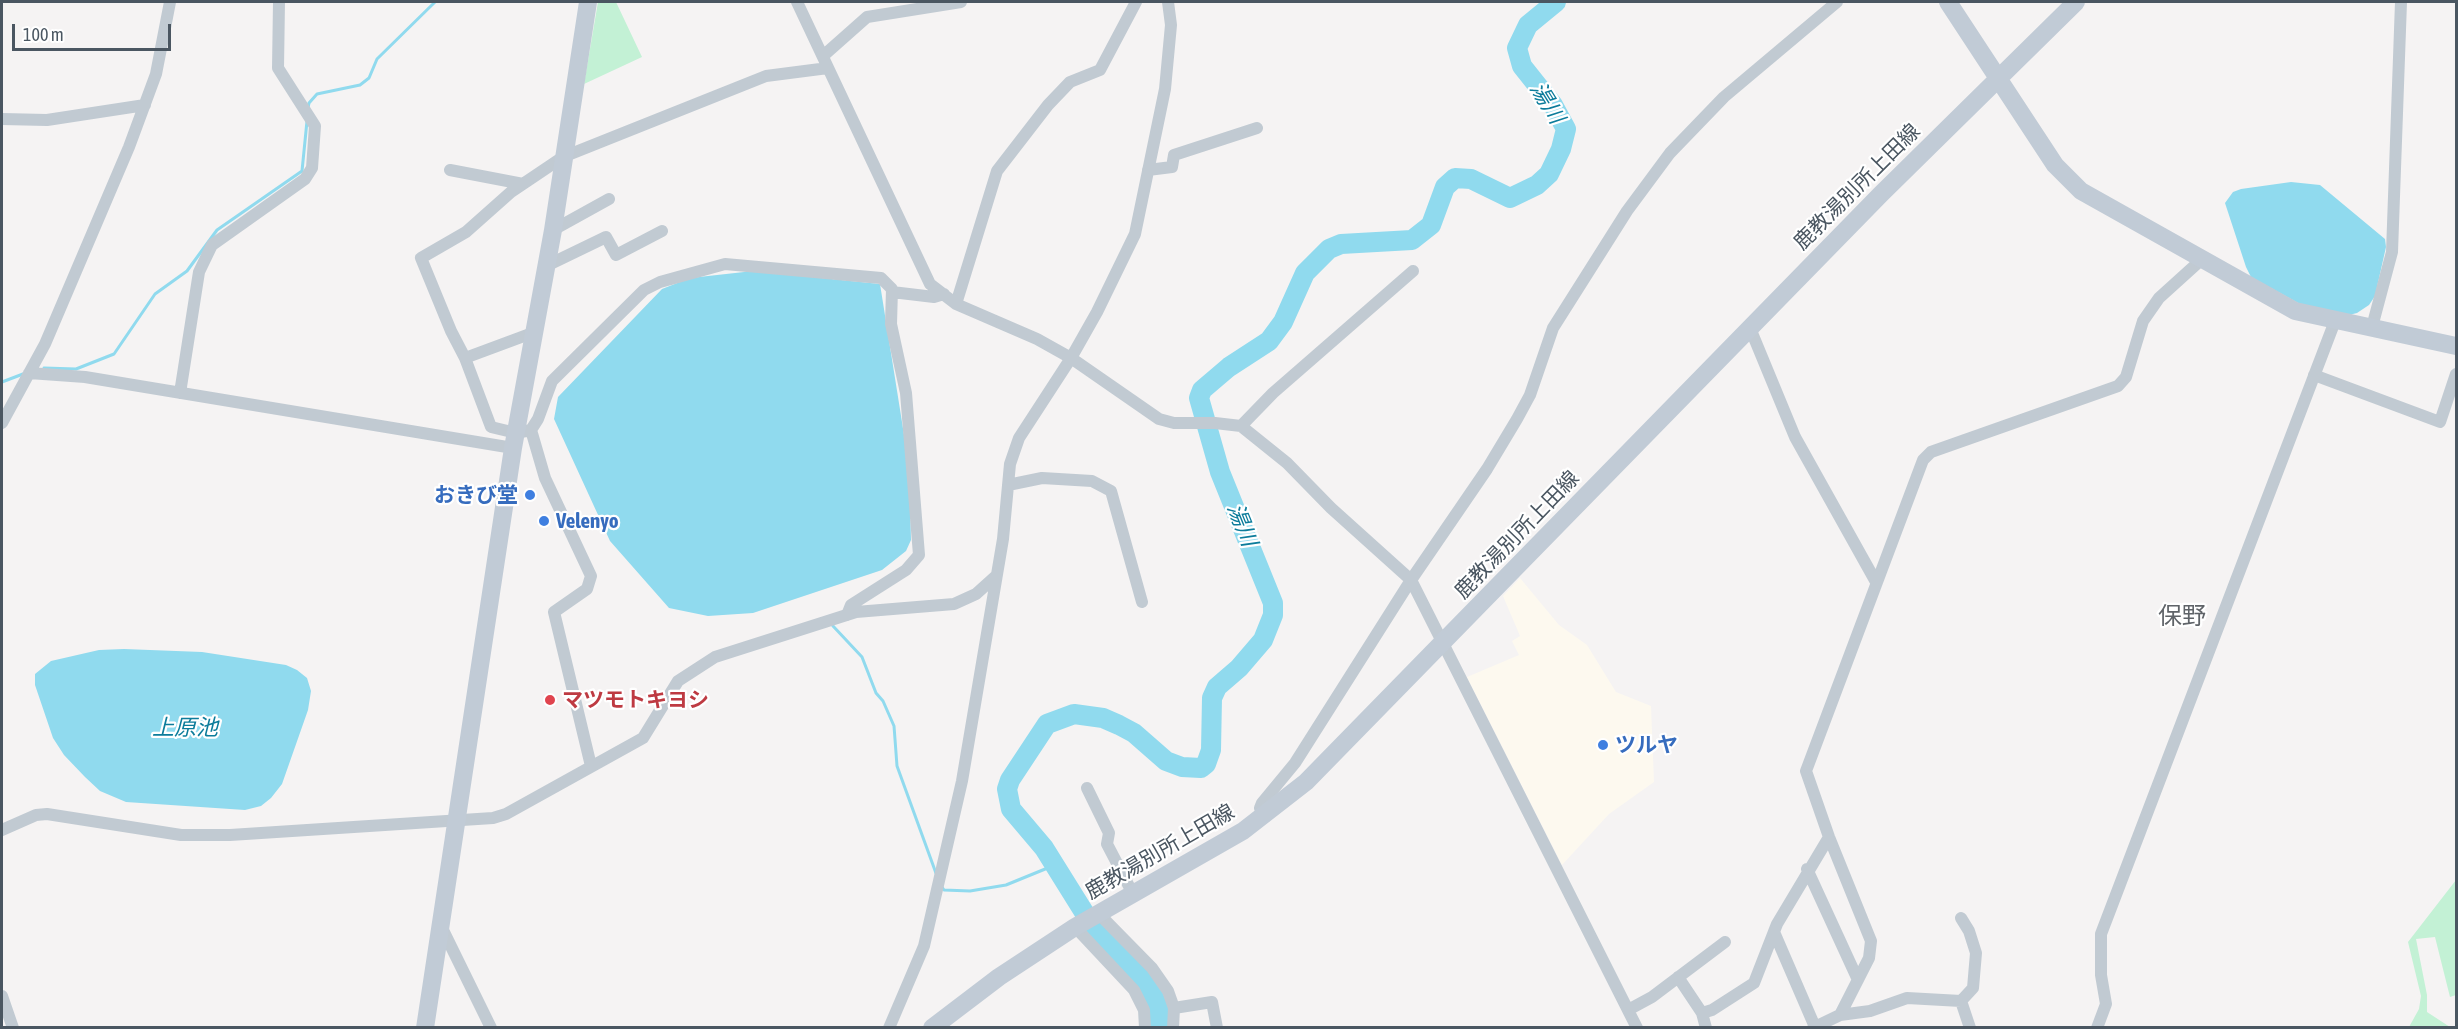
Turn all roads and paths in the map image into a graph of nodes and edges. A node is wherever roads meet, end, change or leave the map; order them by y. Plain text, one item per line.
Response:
1 (170, 2) edge
2 (279, 2) edge
3 (588, 2) edge
4 (797, 2) edge
5 (961, 2) edge
6 (1136, 2) edge
7 (1167, 2) edge
8 (1837, 2) edge
9 (1948, 2) edge
10 (2076, 2) edge
11 (2401, 2) edge
12 (823, 56) junction
13 (828, 68) junction
14 (1998, 78) junction
15 (145, 105) junction
16 (2, 119) edge
17 (1257, 128) dead end
18 (563, 157) junction
19 (450, 170) dead end
20 (1148, 170) junction
21 (523, 184) junction
22 (609, 200) dead end
23 (553, 230) junction
24 (662, 231) dead end
25 (2201, 260) junction
26 (546, 266) junction
27 (1413, 271) dead end
28 (892, 292) junction
29 (944, 294) junction
30 (956, 304) junction
31 (2335, 321) junction
32 (2372, 327) junction
33 (1750, 328) junction
34 (534, 332) junction
35 (2457, 346) edge
36 (465, 357) junction
37 (1071, 358) junction
38 (29, 373) junction
39 (2457, 374) edge
40 (2314, 375) junction
41 (180, 393) junction
42 (2, 423) edge
43 (1241, 426) junction
44 (520, 437) junction
45 (1008, 485) junction
46 (996, 576) junction
47 (1411, 580) junction
48 (1876, 582) junction
49 (1142, 602) dead end
50 (848, 615) junction
51 (1443, 644) junction
52 (591, 766) junction
53 (1087, 788) dead end
54 (1265, 817) junction
55 (455, 818) junction
56 (2, 830) edge
57 (1829, 837) junction
58 (1807, 869) junction
59 (1133, 894) junction
60 (1961, 918) dead end
61 (1088, 921) junction
62 (441, 926) junction
63 (1774, 932) junction
64 (1725, 942) dead end
65 (1678, 977) junction
66 (1858, 980) junction
67 (2, 996) edge
68 (1961, 1001) junction
69 (1174, 1008) junction
70 (1628, 1010) junction
71 (1702, 1013) junction
72 (1840, 1015) junction
73 (942, 1024) edge
74 (1814, 1027) edge
75 (13, 1028) edge
76 (425, 1028) edge
77 (491, 1028) edge
78 (889, 1028) edge
79 (1145, 1028) edge
80 (1173, 1028) edge
81 (1217, 1028) edge
82 (1636, 1028) edge
83 (1706, 1028) edge
84 (1970, 1028) edge
85 (2097, 1028) edge

1 - 15 street
2 - 41 street
3 - 18 street
4 - 12 street
5 - 12 street
6 - 30 street
7 - 20 street
8 - 47 street
9 - 14 street
10 - 14 street, 鹿教湯別所上田線
11 - 32 street
12 - 13 street
13 - 18 street
13 - 29 street
14 - 25 street
14 - 33 street, 鹿教湯別所上田線
15 - 16 street
15 - 38 street
17 - 20 street
18 - 21 street
18 - 23 street
19 - 21 street
20 - 37 street
21 - 36 street
22 - 23 street
23 - 26 street
24 - 26 street
25 - 31 street
25 - 48 street
26 - 34 street
27 - 43 street
28 - 29 street
28 - 44 street
28 - 50 street
29 - 30 street
30 - 37 street
31 - 32 street
31 - 40 street
32 - 35 street
33 - 48 street
33 - 51 street, 鹿教湯別所上田線
34 - 36 street
34 - 44 street
36 - 44 street
37 - 43 street
37 - 45 street
38 - 41 street
38 - 42 street
39 - 40 street
40 - 85 street
41 - 44 street
43 - 47 street
44 - 52 street
44 - 55 street
45 - 46 street
45 - 49 street
46 - 50 street
46 - 78 street
47 - 51 street
47 - 54 street
48 - 57 street
50 - 52 street
51 - 54 street, 鹿教湯別所上田線
51 - 70 street
52 - 55 street
53 - 59 street
54 - 59 street, 鹿教湯別所上田線
55 - 56 street
55 - 62 street
57 - 58 street
57 - 66 street
58 - 63 street
58 - 66 street
59 - 61 street, 鹿教湯別所上田線
60 - 68 street
61 - 69 street
61 - 73 street, 鹿教湯別所上田線
61 - 79 street
62 - 76 street
62 - 77 street
63 - 71 street
63 - 74 street
64 - 65 street
65 - 70 street
65 - 71 street
66 - 72 street
67 - 75 street
68 - 72 street
68 - 84 street
69 - 80 street
69 - 81 street
70 - 82 street
71 - 83 street
72 - 74 street

